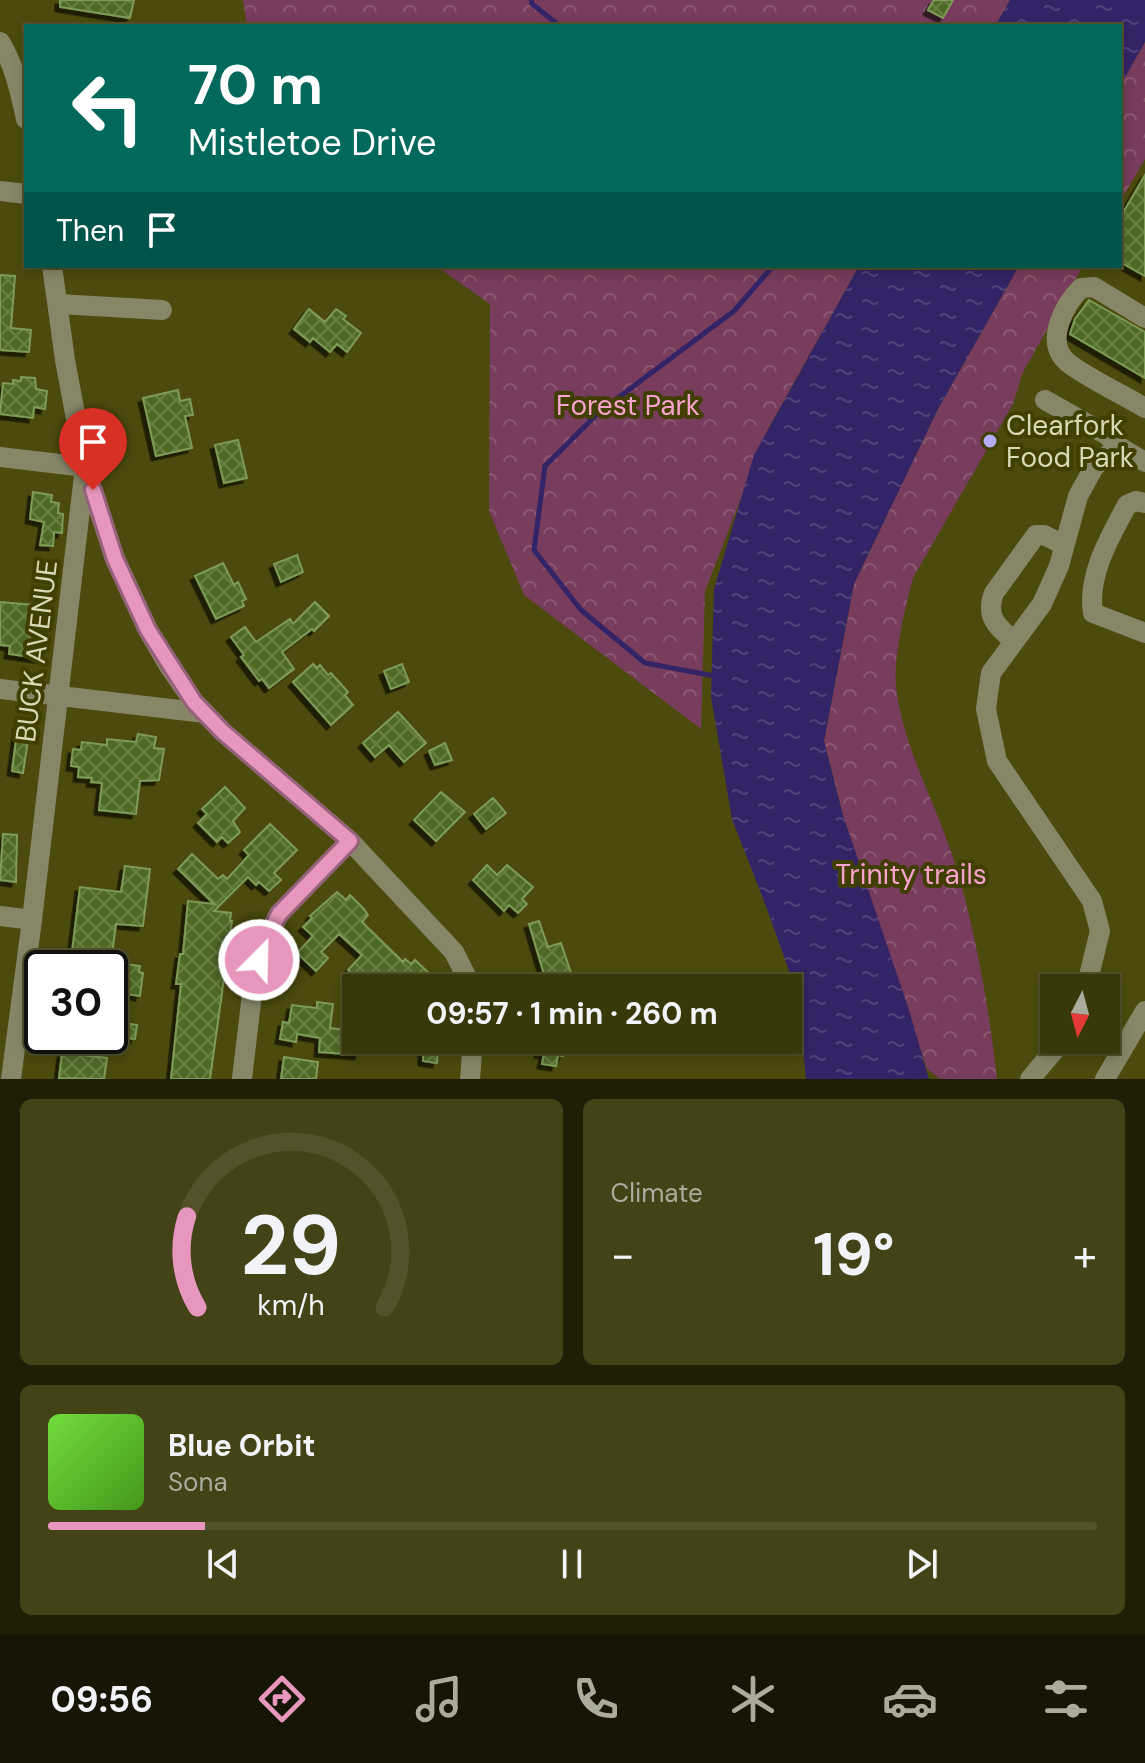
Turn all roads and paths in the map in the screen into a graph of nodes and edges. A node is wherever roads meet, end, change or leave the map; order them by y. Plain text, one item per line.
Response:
1 (0, 42) edge
2 (24, 109) edge
3 (0, 191) edge
4 (24, 194) edge
5 (52, 268) edge
6 (59, 304) junction
7 (162, 310) dead end
8 (1145, 318) edge
9 (1045, 400) dead end
10 (1145, 408) edge
11 (1118, 446) junction
12 (0, 457) edge
13 (1145, 462) edge
14 (85, 467) junction
15 (1145, 503) edge
16 (1064, 545) junction
17 (1145, 633) edge
18 (1014, 641) junction
19 (0, 689) edge
20 (58, 696) junction
21 (205, 713) junction
22 (350, 841) junction
23 (0, 916) edge
24 (32, 920) junction
25 (465, 974) edge
26 (1089, 974) edge
27 (1145, 1011) edge
28 (472, 1054) edge
29 (1051, 1054) edge
30 (11, 1079) edge
31 (242, 1079) edge
32 (470, 1079) edge
33 (1030, 1079) edge
34 (1105, 1079) edge

1 - 2 street
3 - 4 street
5 - 6 street
6 - 7 street
6 - 14 street
8 - 10 street
9 - 11 street
11 - 13 street
11 - 16 street
12 - 14 street
14 - 20 street, BUCK AVENUE
14 - 21 street
15 - 17 street
16 - 18 street
16 - 18 street
18 - 26 street
19 - 20 street
20 - 21 street
20 - 24 street, BUCK AVENUE
21 - 22 street
22 - 25 street
22 - 31 street
23 - 24 street
24 - 30 street, BUCK AVENUE
27 - 34 street
28 - 32 street
29 - 33 street

